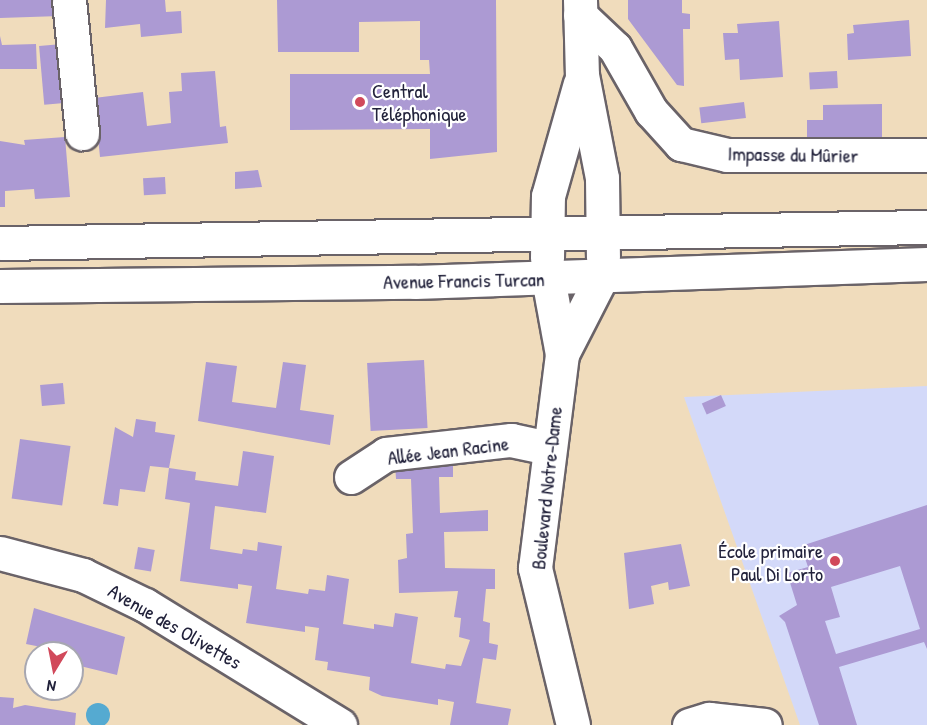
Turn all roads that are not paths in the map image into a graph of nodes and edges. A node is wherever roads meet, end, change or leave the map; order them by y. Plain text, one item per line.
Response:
1 (69, 0) edge
2 (580, 7) edge
3 (582, 75) junction
4 (82, 133) dead end
5 (927, 154) edge
6 (927, 227) edge
7 (604, 234) junction
8 (546, 236) junction
9 (0, 243) edge
10 (927, 264) edge
11 (602, 276) junction
12 (548, 278) junction
13 (0, 286) edge
14 (562, 354) junction
15 (549, 448) junction
16 (351, 477) dead end
17 (0, 553) edge
18 (340, 725) edge
19 (573, 725) edge
20 (689, 725) edge
21 (765, 725) edge

1 - 4 main road
2 - 3 main road
2 - 5 main road, Impasse du Mûrier
3 - 7 main road, Boulevard Notre-Dame
3 - 8 main road, Boulevard Notre-Dame
6 - 7 main road
7 - 8 main road
7 - 11 main road, Boulevard Notre-Dame
8 - 9 main road
8 - 12 main road, Boulevard Notre-Dame
10 - 11 main road, Avenue Francis Turcan
11 - 12 main road, Avenue Francis Turcan
11 - 14 main road, Boulevard Notre-Dame
12 - 13 main road, Avenue Francis Turcan
12 - 14 main road, Boulevard Notre-Dame
14 - 15 main road, Boulevard Notre-Dame
15 - 16 main road, Allée Jean Racine
15 - 19 main road, Boulevard Notre-Dame
17 - 18 main road, Avenue des Olivettes
20 - 21 main road

